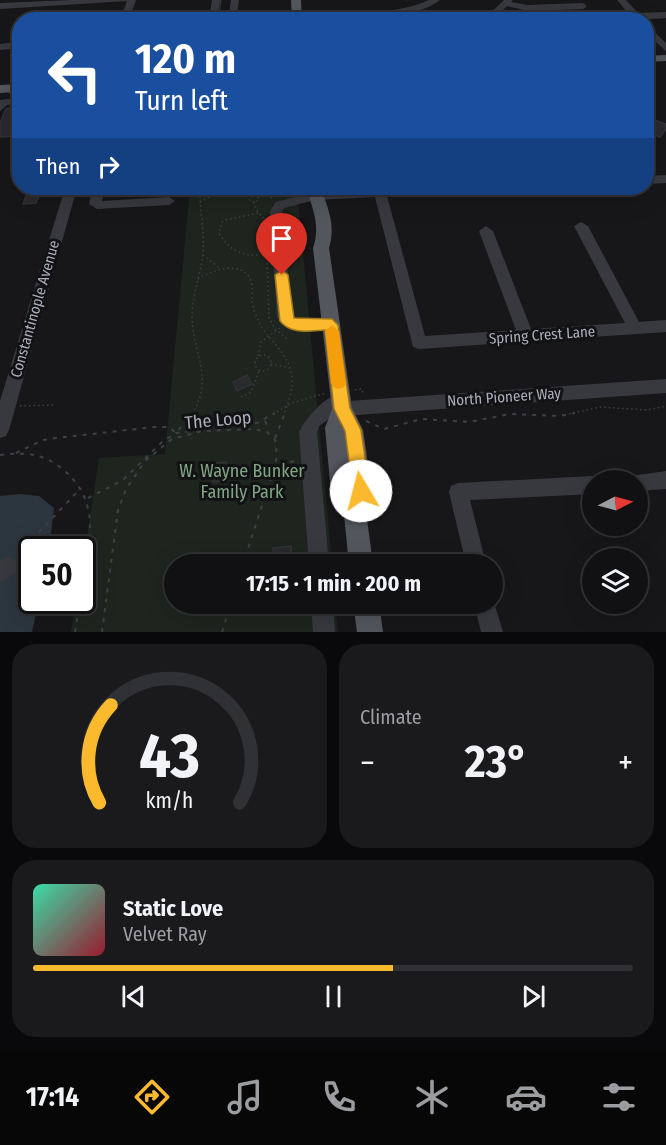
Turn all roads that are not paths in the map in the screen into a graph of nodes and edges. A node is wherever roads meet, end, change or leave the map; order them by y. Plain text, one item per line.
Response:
1 (124, 0) edge
2 (436, 0) edge
3 (621, 0) edge
4 (508, 2) edge
5 (0, 6) edge
6 (583, 6) dead end
7 (329, 12) edge
8 (358, 12) edge
9 (407, 12) edge
10 (496, 12) edge
11 (632, 12) edge
12 (654, 35) edge
13 (666, 48) edge
14 (12, 102) edge
15 (0, 108) edge
16 (68, 195) edge
17 (97, 195) edge
18 (304, 195) edge
19 (312, 195) edge
20 (382, 195) edge
21 (169, 201) dead end
22 (581, 226) dead end
23 (486, 231) dead end
24 (332, 325) junction
25 (666, 326) edge
26 (635, 328) junction
27 (526, 336) junction
28 (666, 386) edge
29 (341, 400) junction
30 (0, 430) edge
31 (666, 480) edge
32 (648, 481) edge
33 (582, 486) edge
34 (318, 554) edge
35 (360, 554) edge
36 (474, 554) edge
37 (317, 614) edge
38 (368, 614) edge
39 (488, 614) edge
40 (324, 632) edge
41 (370, 632) edge
42 (492, 632) edge

1 - 5 street
2 - 9 street
3 - 11 street
4 - 6 street
4 - 10 street
7 - 8 street
12 - 13 street
14 - 15 street
16 - 30 street, Constantinople Avenue
17 - 21 street
18 - 24 street
19 - 24 main road
20 - 27 street, Spring Crest Lane
22 - 26 street
23 - 27 street
24 - 29 main road
25 - 26 street, Spring Crest Lane
26 - 27 street, Spring Crest Lane
28 - 29 street, North Pioneer Way
29 - 34 street
29 - 35 main road
31 - 32 street
33 - 36 street
37 - 40 street
38 - 41 main road
39 - 42 street

